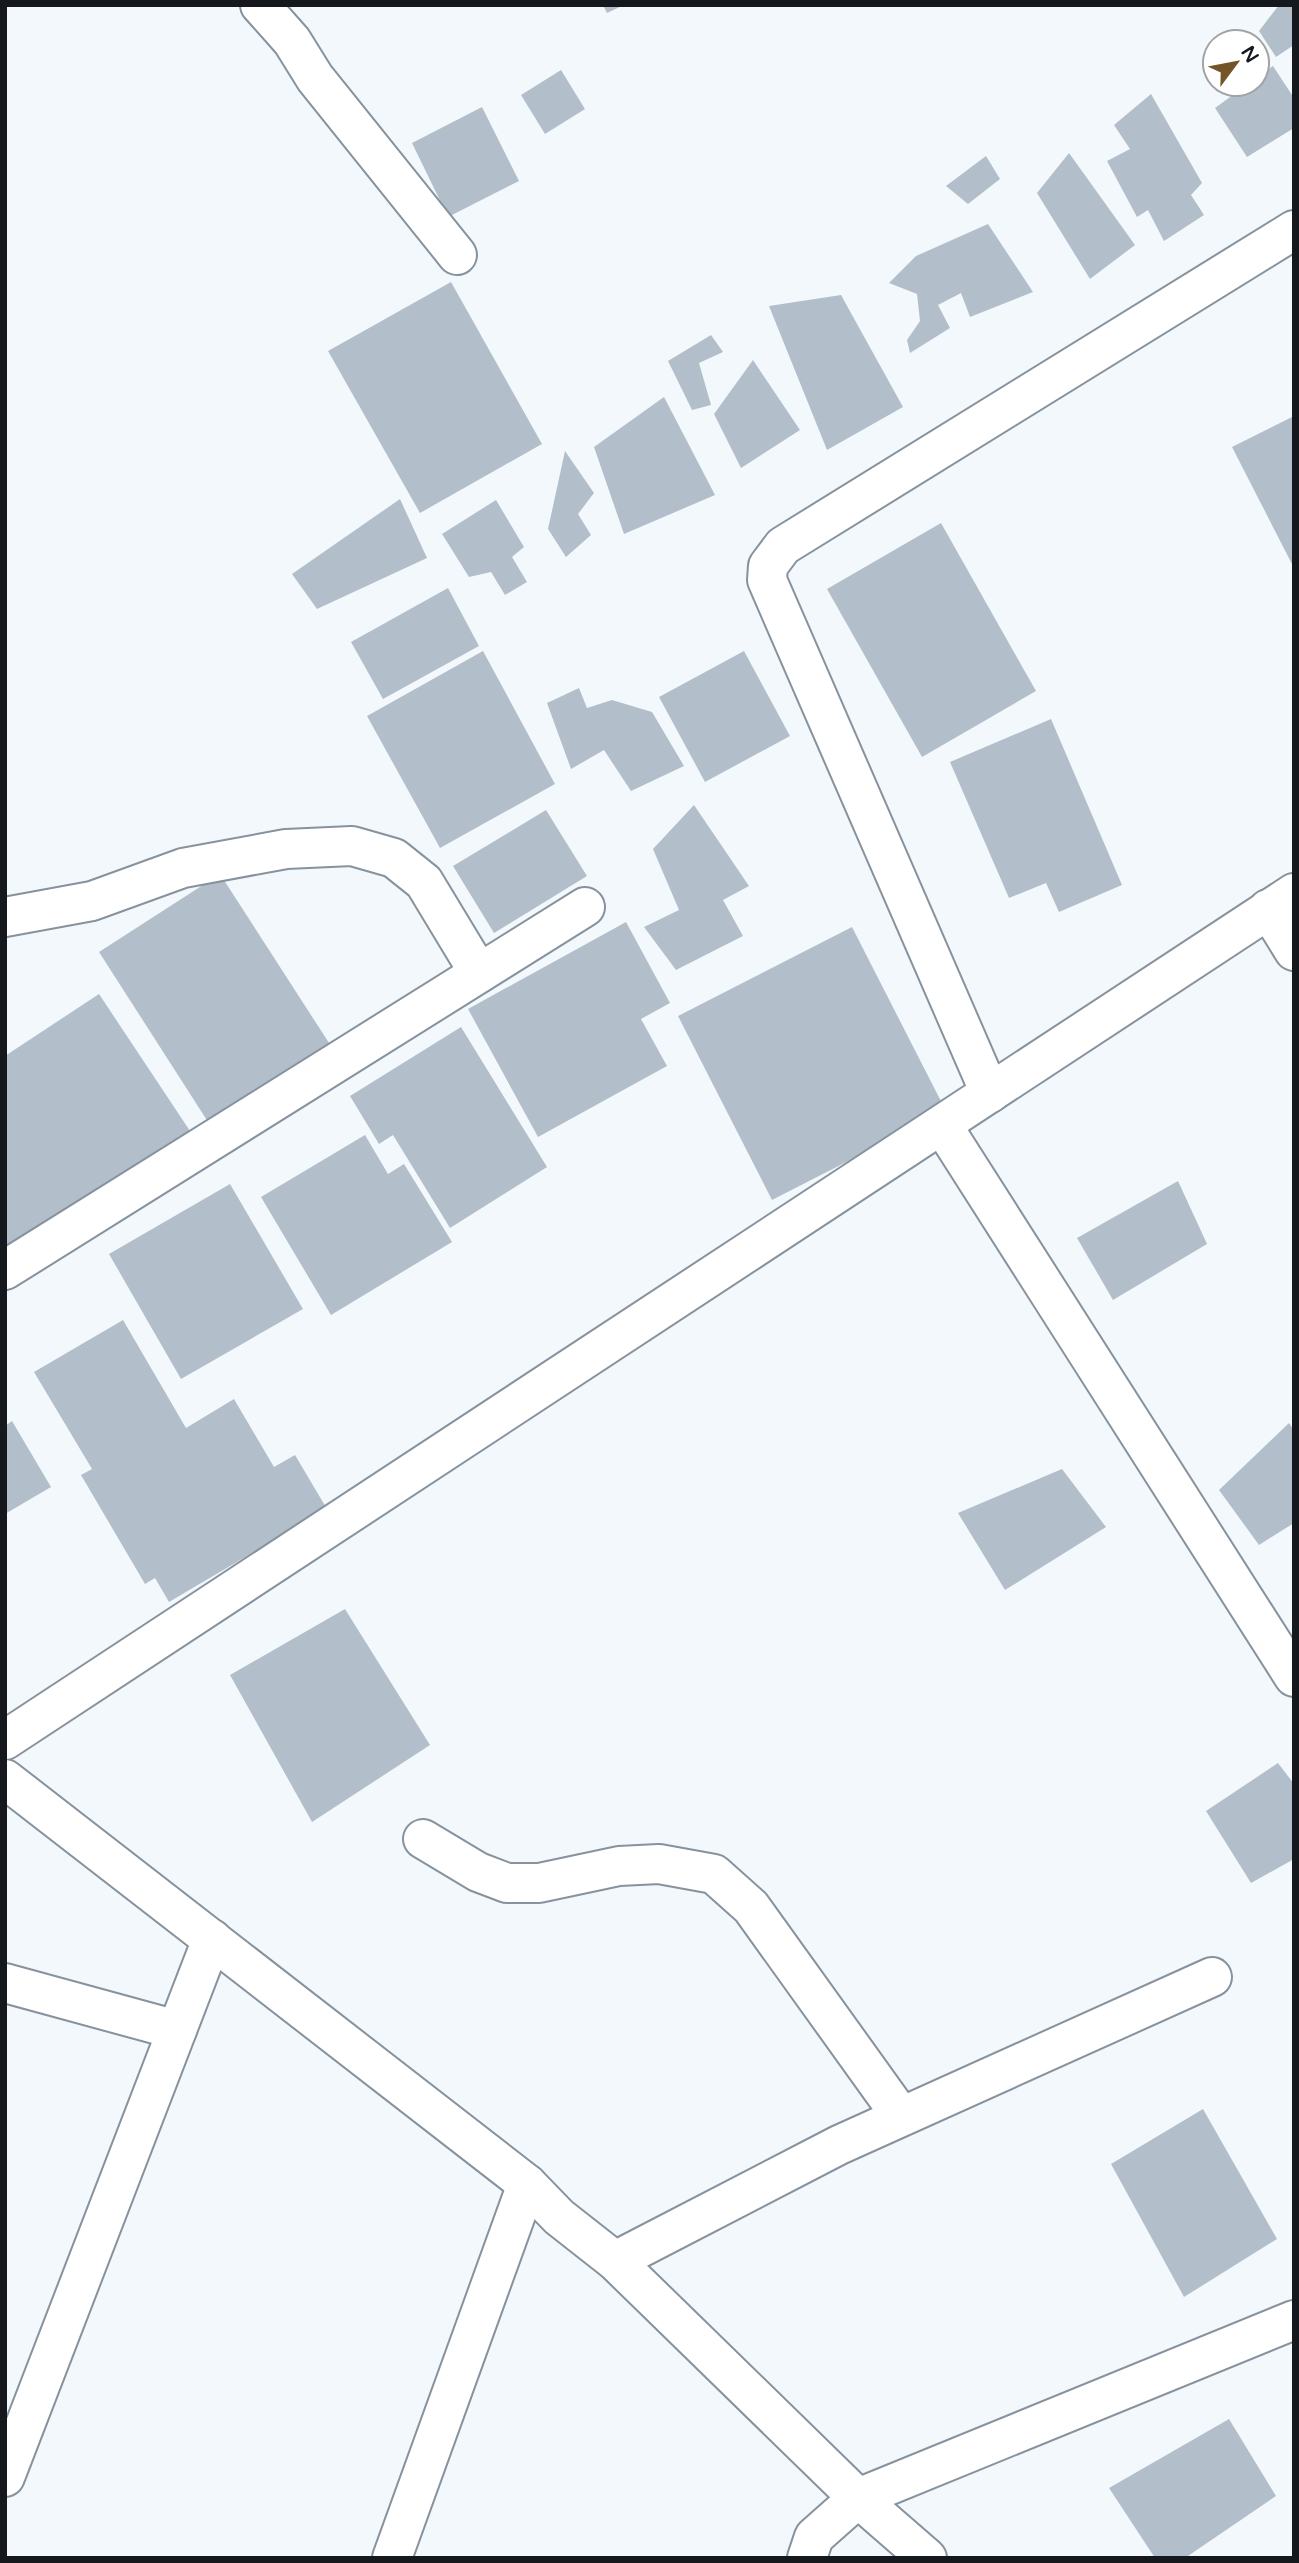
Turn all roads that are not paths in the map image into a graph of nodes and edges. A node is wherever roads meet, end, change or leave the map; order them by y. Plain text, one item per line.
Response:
1 (260, 5) edge
2 (1294, 230) edge
3 (457, 255) dead end
4 (1281, 901) edge
5 (585, 907) dead end
6 (5, 917) edge
7 (1294, 951) edge
8 (479, 973) junction
9 (990, 1093) junction
10 (942, 1125) junction
11 (5, 1270) edge
12 (1294, 1677) edge
13 (5, 1740) edge
14 (8, 1790) edge
15 (424, 1839) dead end
16 (212, 1939) junction
17 (1212, 1977) dead end
18 (5, 1983) edge
19 (177, 2030) junction
20 (901, 2116) junction
21 (527, 2184) junction
22 (615, 2261) junction
23 (1294, 2320) edge
24 (13, 2440) edge
25 (5, 2477) edge
26 (858, 2498) junction
27 (393, 2558) edge
28 (807, 2558) edge
29 (927, 2558) edge

1 - 3 street
2 - 9 street
4 - 7 street
4 - 9 street
5 - 8 street
6 - 8 street
8 - 11 street
9 - 10 street
10 - 12 street
10 - 13 street
14 - 16 street
15 - 20 street
16 - 19 street
16 - 21 street
17 - 20 street
18 - 19 street
19 - 24 street
20 - 22 street
21 - 22 street
21 - 27 street
22 - 26 street
23 - 26 street
24 - 25 street
26 - 28 street
26 - 29 street

